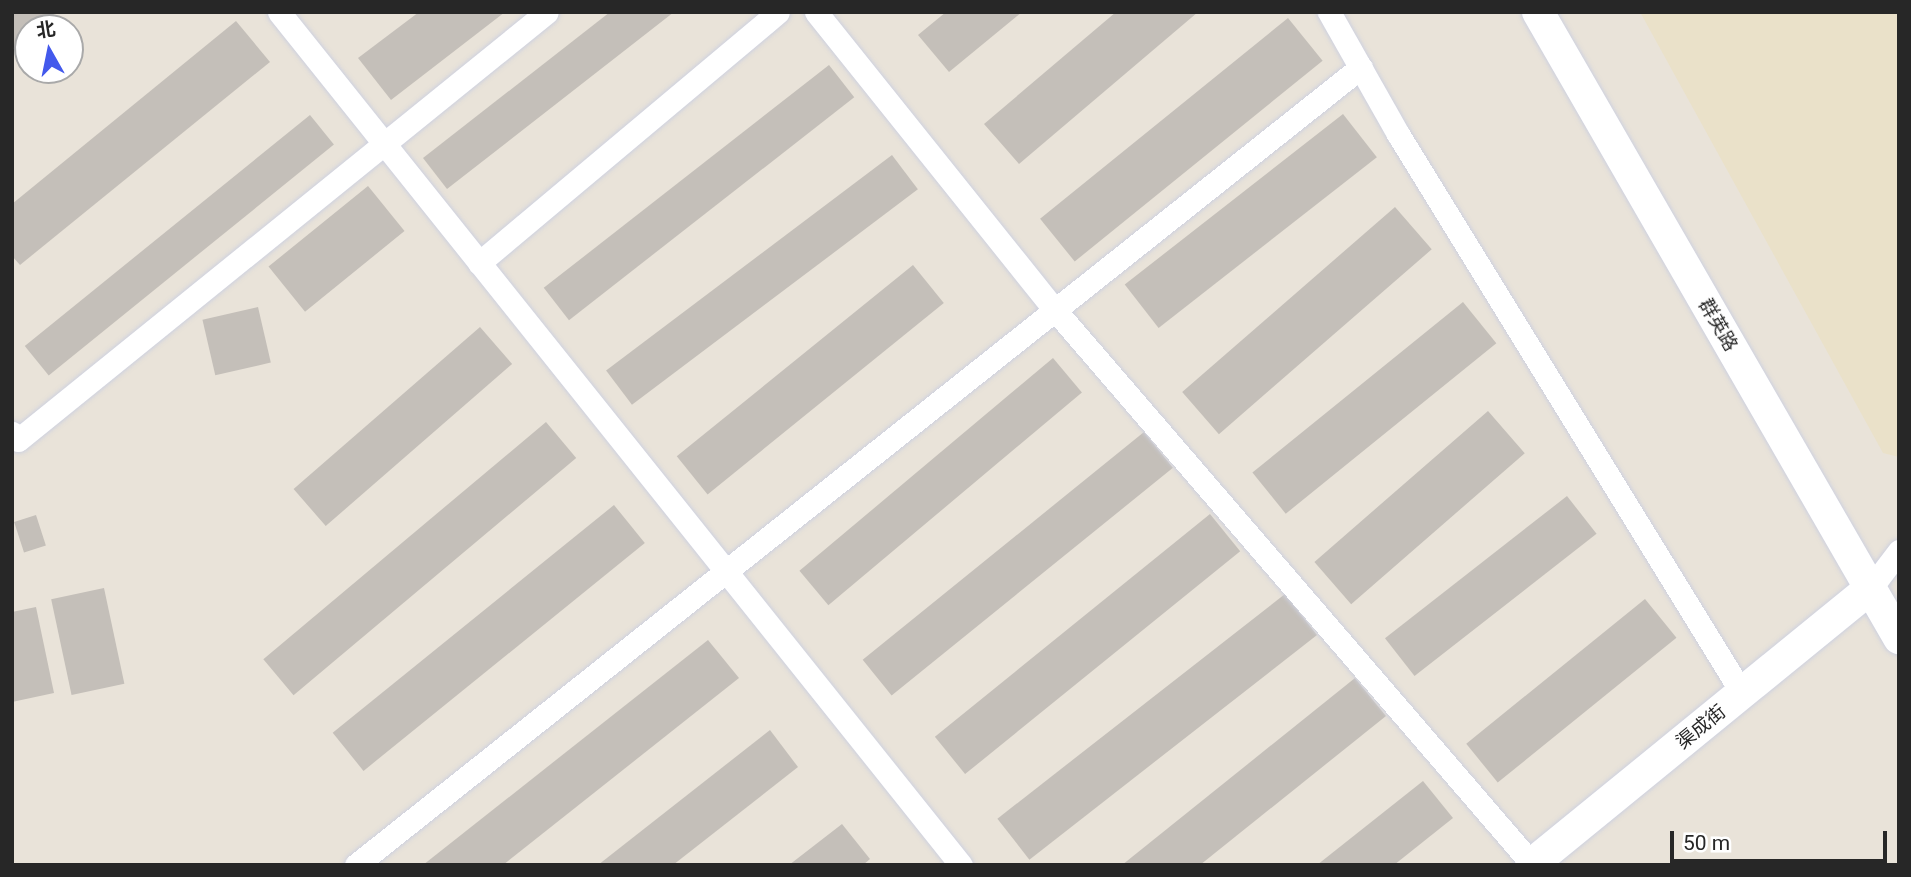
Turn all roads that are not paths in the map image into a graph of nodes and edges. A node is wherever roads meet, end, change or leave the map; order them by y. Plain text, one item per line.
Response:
1 (279, 12) edge
2 (547, 12) edge
3 (778, 12) edge
4 (816, 12) edge
5 (1329, 12) edge
6 (1538, 12) edge
7 (1361, 67) junction
8 (384, 143) junction
9 (479, 262) junction
10 (1055, 310) junction
11 (12, 433) edge
12 (1899, 551) edge
13 (726, 571) junction
14 (1870, 589) junction
15 (1899, 638) edge
16 (1742, 693) junction
17 (1532, 864) edge
18 (356, 865) edge
19 (961, 865) edge

1 - 8 street
2 - 8 street
3 - 9 street
4 - 10 street
5 - 7 street
6 - 14 street, 群英路
7 - 10 street
7 - 16 street
8 - 9 street
8 - 11 street
9 - 13 street
10 - 13 street
10 - 17 street
12 - 14 street
13 - 18 street
13 - 19 street
14 - 15 street, 群英路
14 - 16 street, 渠成街
16 - 17 street, 渠成街

